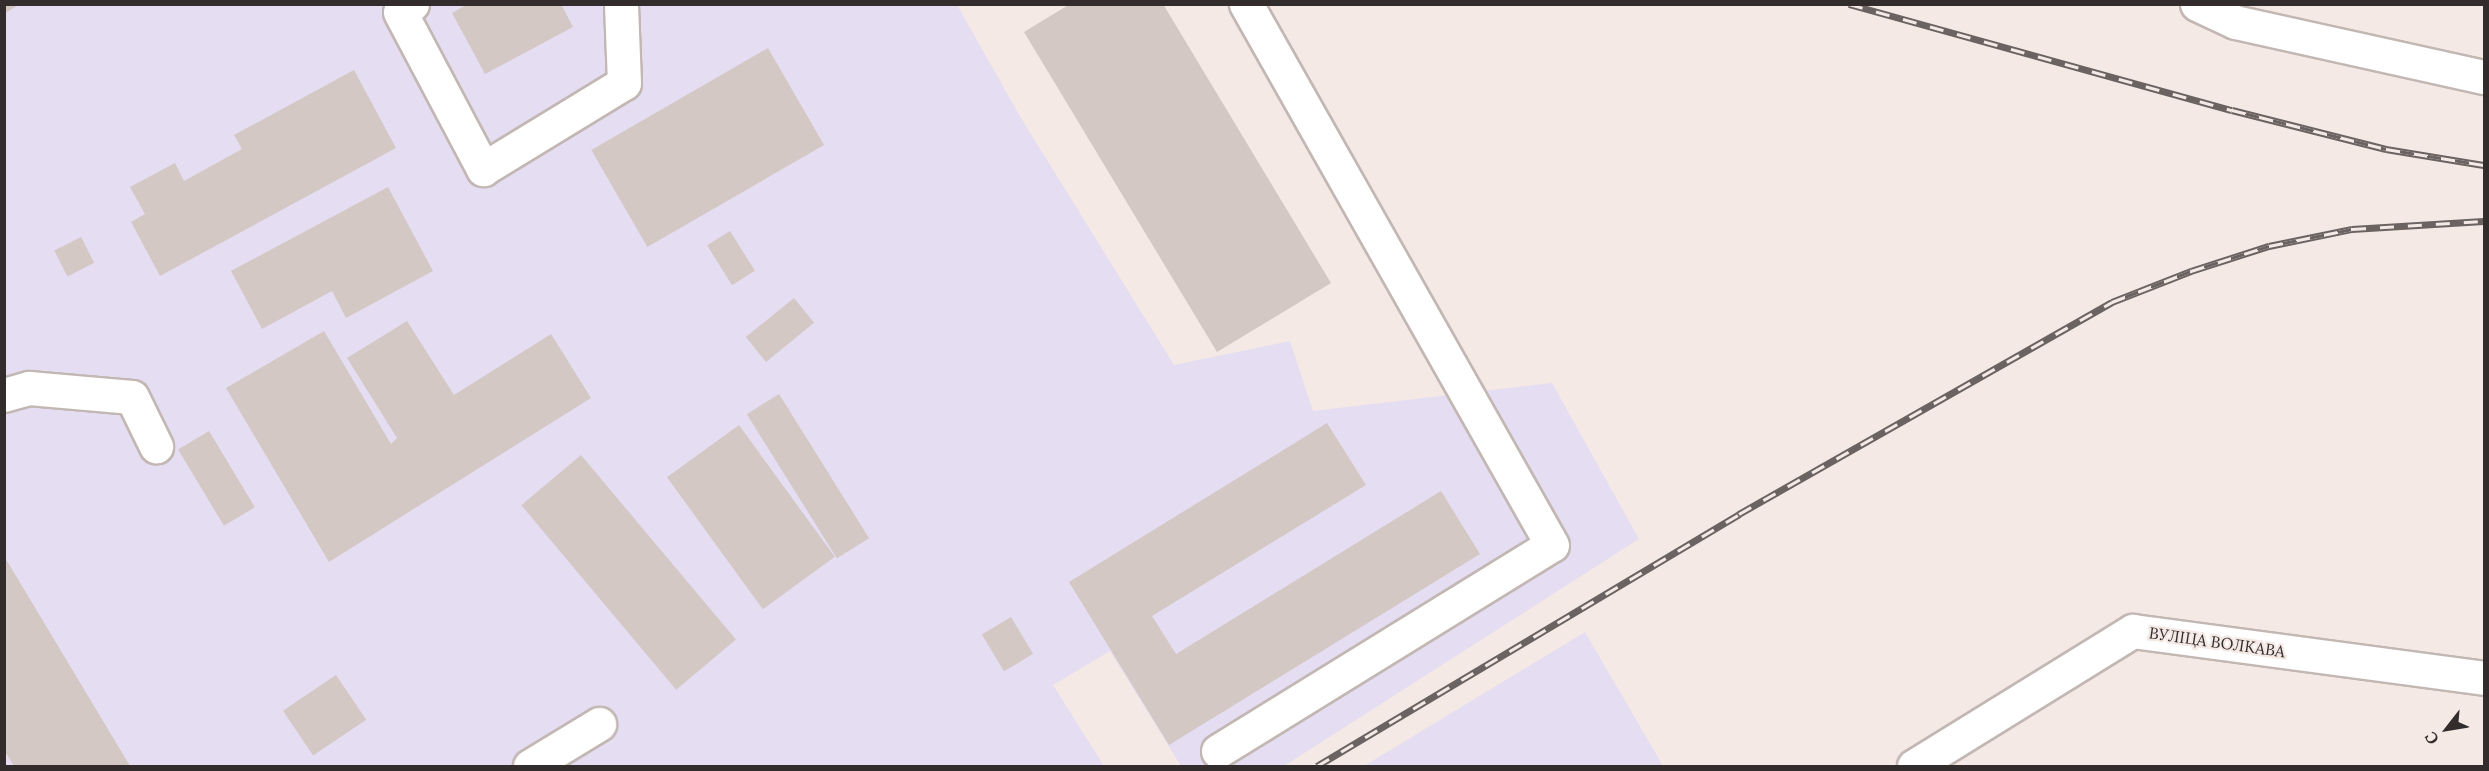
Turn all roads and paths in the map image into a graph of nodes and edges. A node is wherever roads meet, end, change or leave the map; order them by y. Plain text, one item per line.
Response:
1 (412, 4) edge
2 (621, 4) edge
3 (1246, 4) edge
4 (2197, 4) edge
5 (2484, 77) edge
6 (4, 395) edge
7 (156, 446) dead end
8 (2484, 678) edge
9 (599, 724) dead end
10 (1218, 751) dead end
11 (530, 766) edge
12 (1914, 766) edge

1 - 2 street
3 - 10 street
4 - 5 street
6 - 7 street
8 - 12 street, ВУЛІЦА ВОЛКАВА
9 - 11 street

